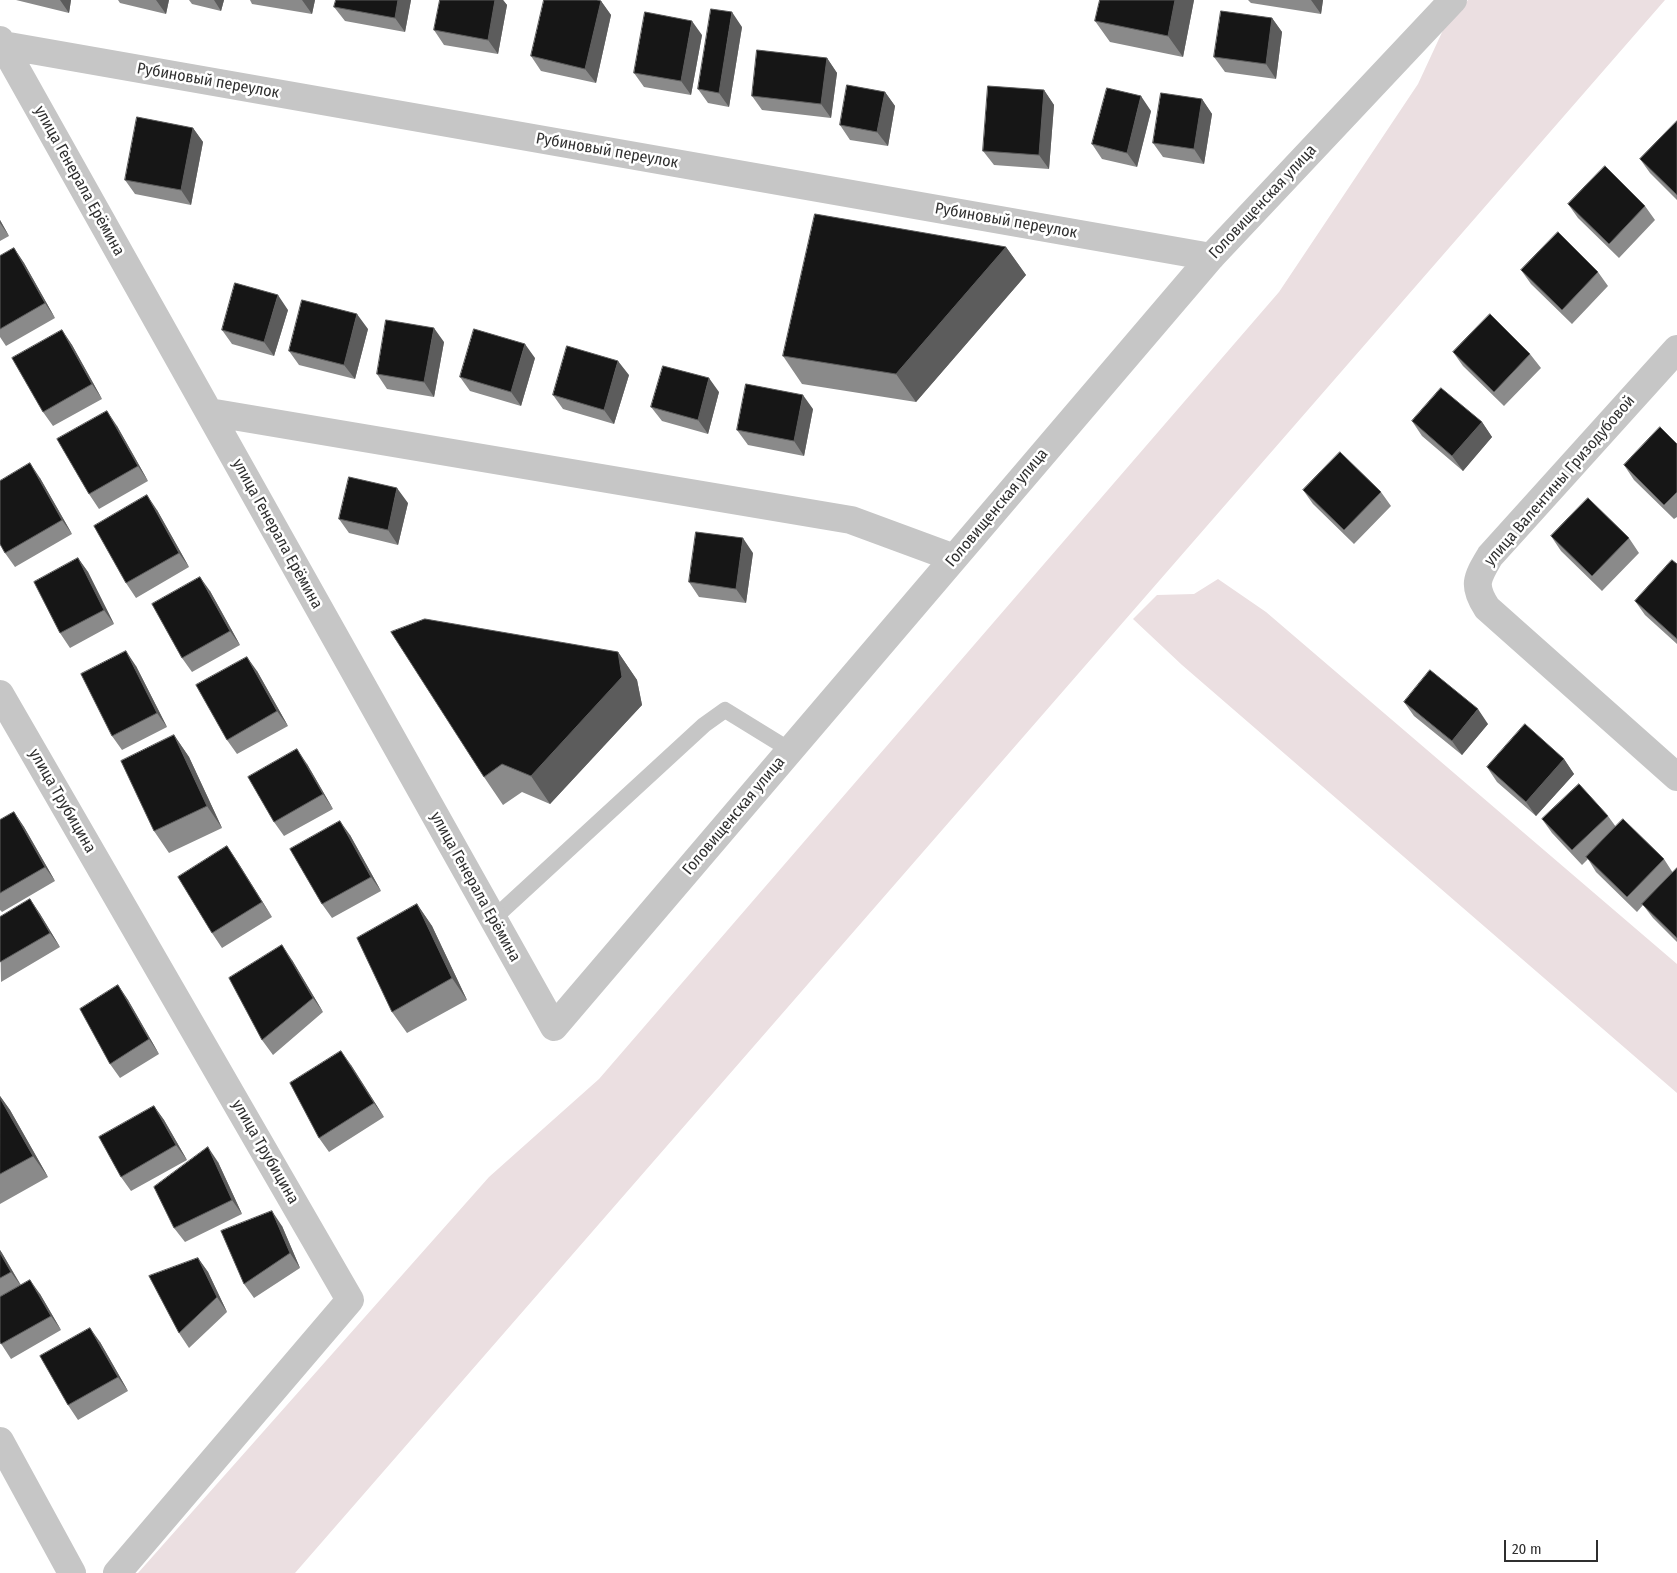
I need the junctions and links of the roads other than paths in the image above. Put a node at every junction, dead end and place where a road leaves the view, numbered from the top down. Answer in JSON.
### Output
{"nodes":[{"id":1,"x":1453,"y":0,"type":"edge"},
{"id":2,"x":2,"y":43,"type":"edge"},
{"id":3,"x":1211,"y":257,"type":"junction"},
{"id":4,"x":1677,"y":349,"type":"edge"},
{"id":5,"x":209,"y":412,"type":"junction"},
{"id":6,"x":954,"y":558,"type":"junction"},
{"id":7,"x":0,"y":694,"type":"edge"},
{"id":8,"x":790,"y":750,"type":"junction"},
{"id":9,"x":1677,"y":777,"type":"edge"},
{"id":10,"x":493,"y":919,"type":"junction"},
{"id":11,"x":554,"y":1027,"type":"joint"},
{"id":12,"x":0,"y":1441,"type":"edge"},
{"id":13,"x":72,"y":1573,"type":"edge"},
{"id":14,"x":117,"y":1573,"type":"edge"}],
"edges":[{"from":1,"to":3,"type":"street","name":"Головищенская улица"},
{"from":2,"to":3,"type":"street","name":"Рубиновый переулок"},
{"from":2,"to":5,"type":"street","name":"улица Генерала Ерёмина"},
{"from":3,"to":6,"type":"street","name":"Головищенская улица"},
{"from":4,"to":9,"type":"street","name":"улица Валентины Гризодубовой"},
{"from":5,"to":6,"type":"street"},
{"from":5,"to":10,"type":"street","name":"улица Генерала Ерёмина"},
{"from":6,"to":8,"type":"street","name":"Головищенская улица"},
{"from":7,"to":14,"type":"street","name":"улица Трубицина"},
{"from":8,"to":10,"type":"lane"},
{"from":8,"to":11,"type":"street","name":"Головищенская улица"},
{"from":10,"to":11,"type":"street","name":"улица Генерала Ерёмина"},
{"from":12,"to":13,"type":"street"}]}
